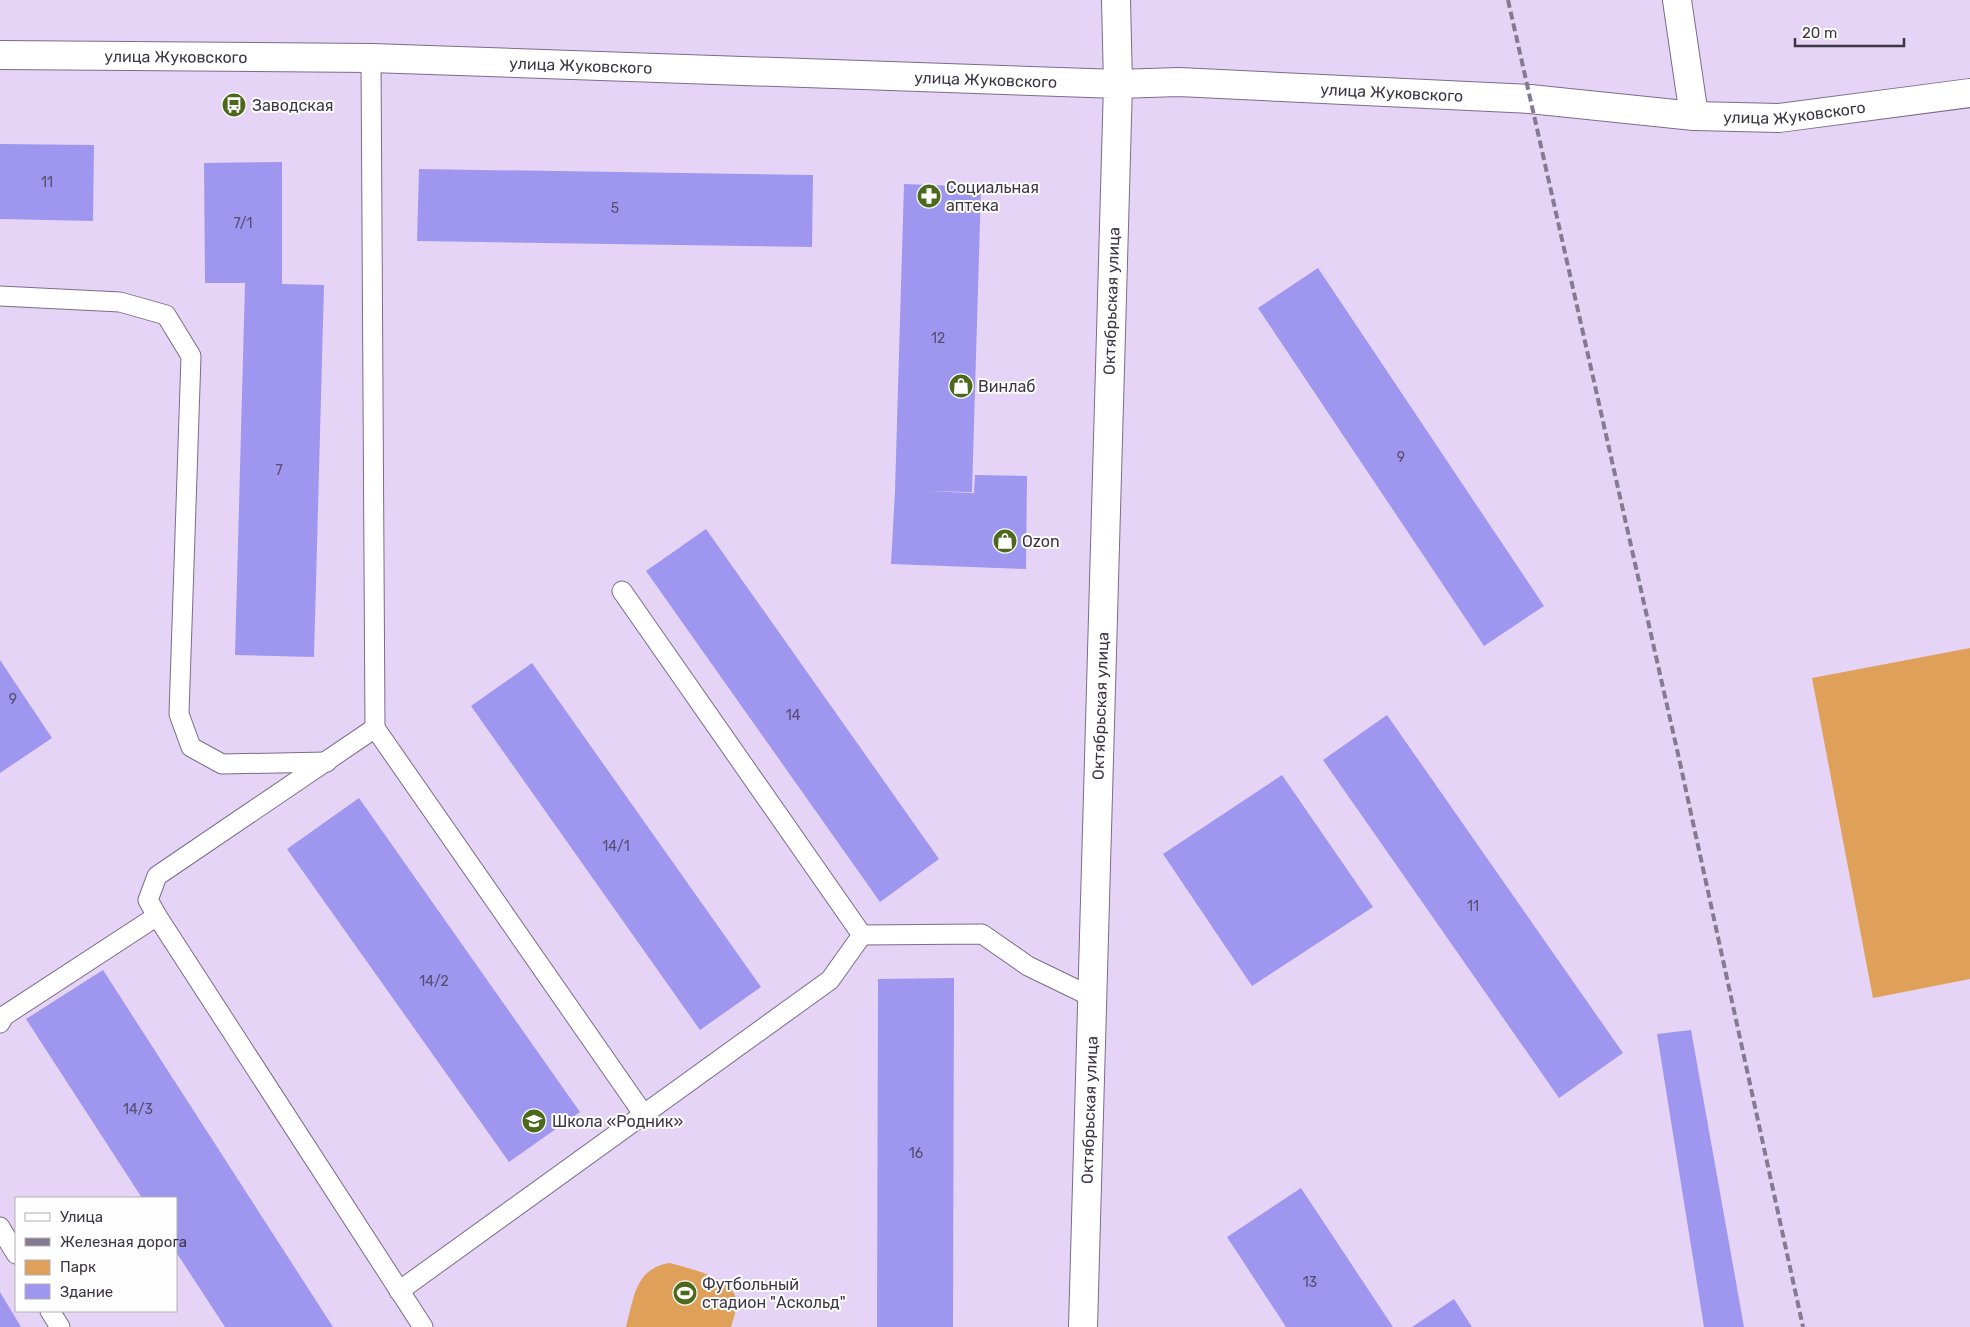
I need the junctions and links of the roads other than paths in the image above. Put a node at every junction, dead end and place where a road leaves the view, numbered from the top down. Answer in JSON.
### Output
{"nodes":[{"id":1,"x":1116,"y":0,"type":"edge"},
{"id":2,"x":1677,"y":0,"type":"edge"},
{"id":3,"x":0,"y":55,"type":"edge"},
{"id":4,"x":371,"y":58,"type":"junction"},
{"id":5,"x":1118,"y":84,"type":"junction"},
{"id":6,"x":1970,"y":92,"type":"edge"},
{"id":7,"x":1694,"y":116,"type":"junction"},
{"id":8,"x":0,"y":296,"type":"edge"},
{"id":9,"x":622,"y":591,"type":"dead end"},
{"id":10,"x":375,"y":728,"type":"junction"},
{"id":11,"x":327,"y":762,"type":"junction"},
{"id":12,"x":157,"y":916,"type":"junction"},
{"id":13,"x":862,"y":935,"type":"junction"},
{"id":14,"x":1092,"y":997,"type":"junction"},
{"id":15,"x":0,"y":1023,"type":"edge"},
{"id":16,"x":644,"y":1115,"type":"junction"},
{"id":17,"x":0,"y":1227,"type":"edge"},
{"id":18,"x":15,"y":1252,"type":"edge"},
{"id":19,"x":399,"y":1291,"type":"junction"},
{"id":20,"x":51,"y":1312,"type":"edge"},
{"id":21,"x":60,"y":1327,"type":"edge"},
{"id":22,"x":423,"y":1327,"type":"edge"},
{"id":23,"x":1083,"y":1327,"type":"edge"}],
"edges":[{"from":1,"to":5,"type":"main road","name":"Октябрьская улица"},
{"from":2,"to":7,"type":"main road"},
{"from":3,"to":4,"type":"main road","name":"улица Жуковского"},
{"from":4,"to":5,"type":"main road","name":"улица Жуковского"},
{"from":4,"to":10,"type":"lane"},
{"from":5,"to":7,"type":"main road","name":"улица Жуковского"},
{"from":5,"to":14,"type":"main road","name":"Октябрьская улица"},
{"from":6,"to":7,"type":"main road","name":"улица Жуковского"},
{"from":8,"to":11,"type":"lane"},
{"from":9,"to":13,"type":"lane"},
{"from":10,"to":11,"type":"lane"},
{"from":10,"to":16,"type":"lane"},
{"from":11,"to":12,"type":"lane"},
{"from":12,"to":15,"type":"lane"},
{"from":12,"to":19,"type":"lane"},
{"from":13,"to":14,"type":"lane"},
{"from":13,"to":16,"type":"lane"},
{"from":14,"to":23,"type":"main road","name":"Октябрьская улица"},
{"from":16,"to":19,"type":"lane"},
{"from":17,"to":18,"type":"lane"},
{"from":19,"to":22,"type":"lane"},
{"from":20,"to":21,"type":"lane"}]}
